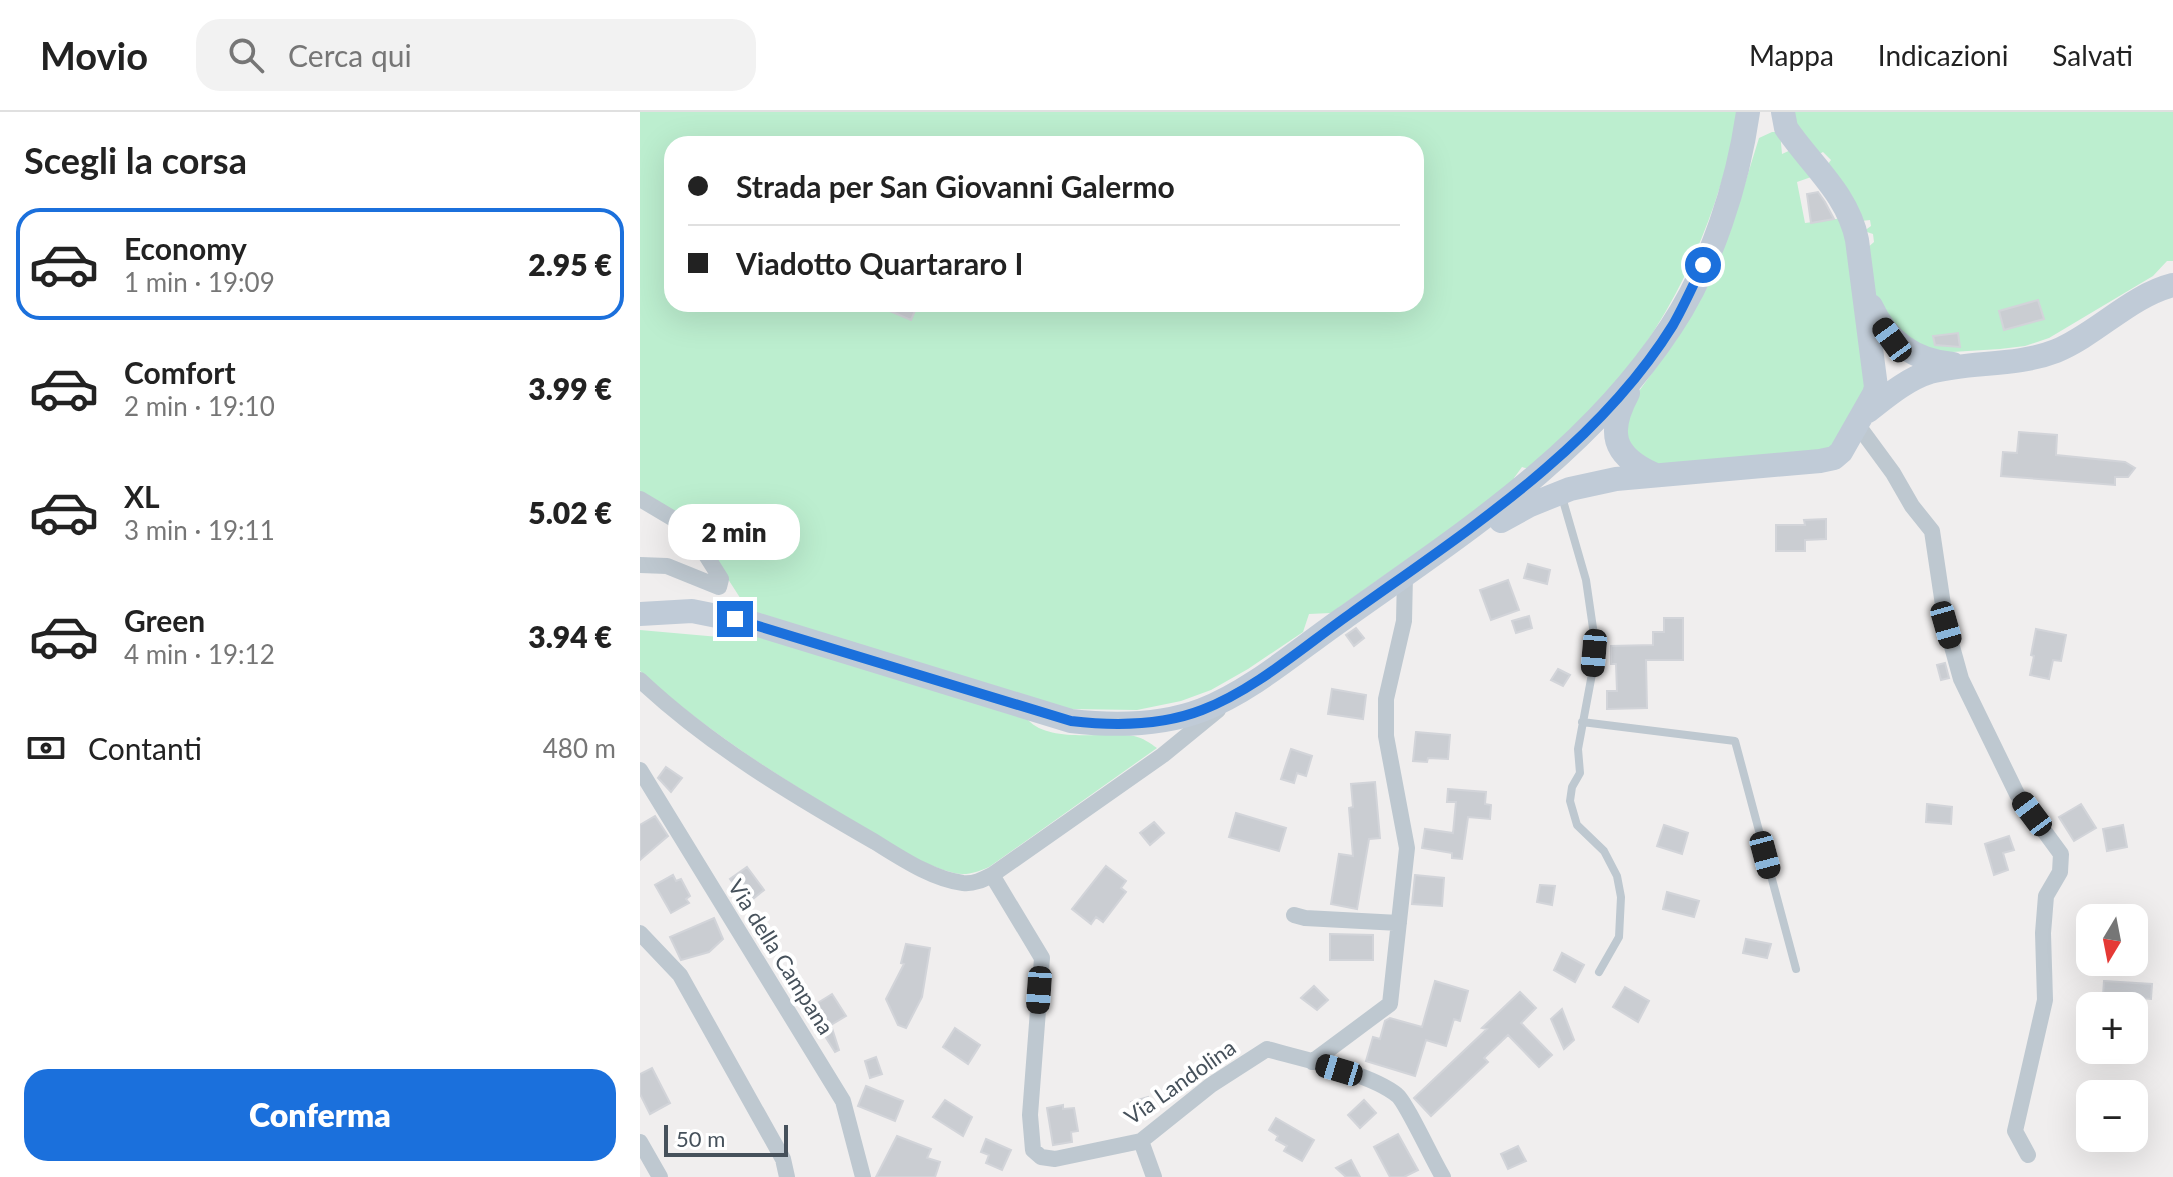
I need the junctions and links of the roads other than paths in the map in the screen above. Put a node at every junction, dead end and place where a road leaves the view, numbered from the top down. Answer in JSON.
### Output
{"nodes":[{"id":1,"x":1748,"y":112,"type":"edge"},
{"id":2,"x":1784,"y":120,"type":"edge"},
{"id":3,"x":1740,"y":157,"type":"junction"},
{"id":4,"x":2173,"y":285,"type":"edge"},
{"id":5,"x":1867,"y":297,"type":"junction"},
{"id":6,"x":1974,"y":366,"type":"junction"},
{"id":7,"x":1641,"y":370,"type":"junction"},
{"id":8,"x":1860,"y":420,"type":"junction"},
{"id":9,"x":1653,"y":474,"type":"junction"},
{"id":10,"x":1547,"y":490,"type":"junction"},
{"id":11,"x":640,"y":499,"type":"edge"},
{"id":12,"x":1566,"y":520,"type":"junction"},
{"id":13,"x":640,"y":565,"type":"edge"},
{"id":14,"x":1410,"y":572,"type":"junction"},
{"id":15,"x":645,"y":613,"type":"edge"},
{"id":16,"x":640,"y":680,"type":"edge"},
{"id":17,"x":1251,"y":684,"type":"junction"},
{"id":18,"x":1582,"y":722,"type":"junction"},
{"id":19,"x":640,"y":770,"type":"edge"},
{"id":20,"x":992,"y":875,"type":"junction"},
{"id":21,"x":1294,"y":915,"type":"dead end"},
{"id":22,"x":1399,"y":923,"type":"junction"},
{"id":23,"x":640,"y":933,"type":"edge"},
{"id":24,"x":1796,"y":969,"type":"dead end"},
{"id":25,"x":1599,"y":972,"type":"dead end"},
{"id":26,"x":1312,"y":1062,"type":"junction"},
{"id":27,"x":1141,"y":1141,"type":"junction"},
{"id":28,"x":640,"y":1142,"type":"edge"},
{"id":29,"x":2028,"y":1155,"type":"dead end"},
{"id":30,"x":660,"y":1177,"type":"edge"},
{"id":31,"x":787,"y":1177,"type":"edge"},
{"id":32,"x":863,"y":1177,"type":"edge"},
{"id":33,"x":1154,"y":1177,"type":"edge"},
{"id":34,"x":1443,"y":1177,"type":"edge"}],
"edges":[{"from":1,"to":3,"type":"main road"},
{"from":2,"to":3,"type":"main road"},
{"from":2,"to":5,"type":"main road"},
{"from":3,"to":7,"type":"main road"},
{"from":4,"to":6,"type":"main road"},
{"from":5,"to":6,"type":"main road"},
{"from":5,"to":8,"type":"main road"},
{"from":6,"to":8,"type":"main road"},
{"from":7,"to":9,"type":"main road"},
{"from":7,"to":10,"type":"main road"},
{"from":8,"to":9,"type":"main road"},
{"from":8,"to":29,"type":"street"},
{"from":9,"to":10,"type":"main road"},
{"from":10,"to":12,"type":"lane"},
{"from":10,"to":12,"type":"lane"},
{"from":10,"to":14,"type":"main road"},
{"from":11,"to":13,"type":"street"},
{"from":12,"to":18,"type":"lane"},
{"from":14,"to":17,"type":"main road"},
{"from":14,"to":22,"type":"street"},
{"from":15,"to":17,"type":"main road"},
{"from":16,"to":20,"type":"street"},
{"from":17,"to":20,"type":"street"},
{"from":18,"to":24,"type":"lane"},
{"from":18,"to":25,"type":"lane"},
{"from":19,"to":32,"type":"street","name":"Via della Campana"},
{"from":20,"to":27,"type":"street","name":"Via Landolina"},
{"from":21,"to":22,"type":"street"},
{"from":22,"to":26,"type":"street"},
{"from":23,"to":31,"type":"street"},
{"from":26,"to":27,"type":"street","name":"Via Landolina"},
{"from":26,"to":34,"type":"street","name":"Via Landolina"},
{"from":27,"to":33,"type":"street"},
{"from":28,"to":30,"type":"street"}]}
